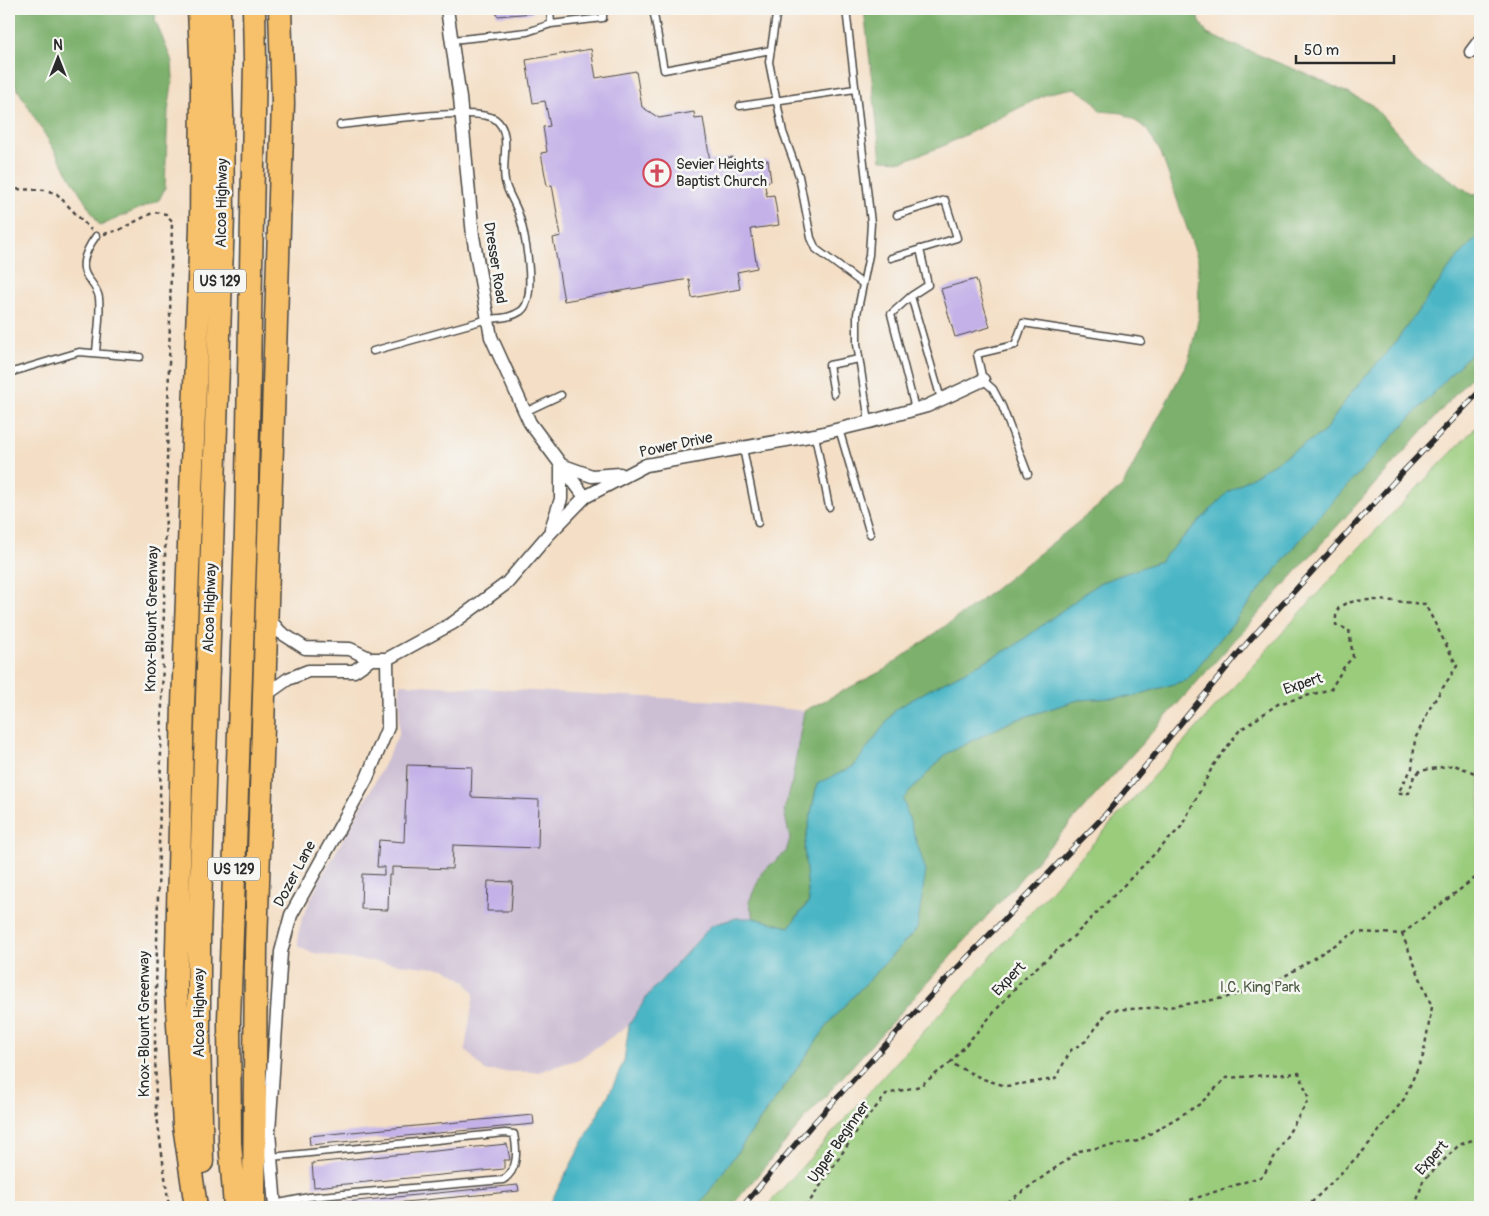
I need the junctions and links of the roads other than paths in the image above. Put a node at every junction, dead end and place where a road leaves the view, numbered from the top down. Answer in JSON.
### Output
{"nodes":[{"id":1,"x":199,"y":9,"type":"edge"},
{"id":2,"x":219,"y":9,"type":"edge"},
{"id":3,"x":254,"y":9,"type":"edge"},
{"id":4,"x":280,"y":9,"type":"edge"},
{"id":5,"x":447,"y":9,"type":"edge"},
{"id":6,"x":550,"y":9,"type":"edge"},
{"id":7,"x":603,"y":9,"type":"edge"},
{"id":8,"x":653,"y":9,"type":"edge"},
{"id":9,"x":777,"y":9,"type":"edge"},
{"id":10,"x":846,"y":9,"type":"edge"},
{"id":11,"x":551,"y":24,"type":"junction"},
{"id":12,"x":452,"y":40,"type":"junction"},
{"id":13,"x":1480,"y":40,"type":"edge"},
{"id":14,"x":771,"y":50,"type":"junction"},
{"id":15,"x":1471,"y":52,"type":"dead end"},
{"id":16,"x":855,"y":89,"type":"junction"},
{"id":17,"x":777,"y":101,"type":"junction"},
{"id":18,"x":740,"y":106,"type":"dead end"},
{"id":19,"x":461,"y":114,"type":"junction"},
{"id":20,"x":340,"y":125,"type":"dead end"},
{"id":21,"x":897,"y":215,"type":"dead end"},
{"id":22,"x":96,"y":236,"type":"road end"},
{"id":23,"x":920,"y":249,"type":"junction"},
{"id":24,"x":891,"y":258,"type":"dead end"},
{"id":25,"x":863,"y":284,"type":"junction"},
{"id":26,"x":911,"y":296,"type":"junction"},
{"id":27,"x":488,"y":319,"type":"junction"},
{"id":28,"x":1141,"y":340,"type":"dead end"},
{"id":29,"x":373,"y":351,"type":"dead end"},
{"id":30,"x":96,"y":353,"type":"junction"},
{"id":31,"x":140,"y":358,"type":"dead end"},
{"id":32,"x":859,"y":359,"type":"junction"},
{"id":33,"x":9,"y":373,"type":"edge"},
{"id":34,"x":983,"y":380,"type":"junction"},
{"id":35,"x":834,"y":394,"type":"dead end"},
{"id":36,"x":561,"y":395,"type":"dead end"},
{"id":37,"x":941,"y":399,"type":"junction"},
{"id":38,"x":915,"y":409,"type":"junction"},
{"id":39,"x":525,"y":412,"type":"junction"},
{"id":40,"x":869,"y":422,"type":"junction"},
{"id":41,"x":839,"y":429,"type":"junction"},
{"id":42,"x":815,"y":435,"type":"junction"},
{"id":43,"x":743,"y":448,"type":"junction"},
{"id":44,"x":561,"y":465,"type":"junction"},
{"id":45,"x":635,"y":471,"type":"junction"},
{"id":46,"x":1028,"y":474,"type":"dead end"},
{"id":47,"x":585,"y":497,"type":"junction"},
{"id":48,"x":829,"y":508,"type":"dead end"},
{"id":49,"x":758,"y":523,"type":"dead end"},
{"id":50,"x":549,"y":534,"type":"junction"},
{"id":51,"x":870,"y":534,"type":"dead end"},
{"id":52,"x":266,"y":616,"type":"junction"},
{"id":53,"x":372,"y":659,"type":"junction"},
{"id":54,"x":387,"y":659,"type":"junction"},
{"id":55,"x":264,"y":696,"type":"junction"},
{"id":56,"x":270,"y":1158,"type":"junction"},
{"id":57,"x":268,"y":1206,"type":"edge"},
{"id":58,"x":196,"y":1207,"type":"edge"},
{"id":59,"x":206,"y":1207,"type":"edge"},
{"id":60,"x":234,"y":1207,"type":"edge"}],
"edges":[{"from":1,"to":58,"type":"highway"},
{"from":2,"to":59,"type":"highway","name":"Alcoa Highway","number":"US 129"},
{"from":3,"to":60,"type":"highway","name":"Alcoa Highway","number":"US 129"},
{"from":4,"to":52,"type":"highway"},
{"from":5,"to":12,"type":"street","name":"Dresser Road"},
{"from":6,"to":11,"type":"lane"},
{"from":7,"to":11,"type":"lane"},
{"from":8,"to":14,"type":"lane"},
{"from":9,"to":14,"type":"lane"},
{"from":10,"to":16,"type":"lane"},
{"from":11,"to":12,"type":"lane"},
{"from":12,"to":19,"type":"street","name":"Dresser Road"},
{"from":13,"to":15,"type":"street"},
{"from":14,"to":17,"type":"lane"},
{"from":16,"to":17,"type":"lane"},
{"from":16,"to":25,"type":"lane"},
{"from":17,"to":18,"type":"lane"},
{"from":17,"to":25,"type":"lane"},
{"from":19,"to":20,"type":"lane"},
{"from":19,"to":27,"type":"street","name":"Dresser Road"},
{"from":19,"to":27,"type":"lane"},
{"from":21,"to":23,"type":"lane"},
{"from":22,"to":30,"type":"lane"},
{"from":23,"to":24,"type":"lane"},
{"from":23,"to":26,"type":"lane"},
{"from":25,"to":32,"type":"lane"},
{"from":26,"to":37,"type":"lane"},
{"from":26,"to":38,"type":"lane"},
{"from":27,"to":29,"type":"lane"},
{"from":27,"to":39,"type":"street","name":"Dresser Road"},
{"from":28,"to":34,"type":"lane"},
{"from":30,"to":31,"type":"lane"},
{"from":30,"to":33,"type":"lane"},
{"from":32,"to":35,"type":"lane"},
{"from":32,"to":40,"type":"lane"},
{"from":34,"to":37,"type":"street","name":"Power Drive"},
{"from":34,"to":46,"type":"lane"},
{"from":36,"to":39,"type":"lane"},
{"from":37,"to":38,"type":"street","name":"Power Drive"},
{"from":38,"to":40,"type":"street","name":"Power Drive"},
{"from":39,"to":44,"type":"street","name":"Dresser Road"},
{"from":40,"to":41,"type":"street","name":"Power Drive"},
{"from":41,"to":42,"type":"street","name":"Power Drive"},
{"from":41,"to":51,"type":"lane"},
{"from":42,"to":43,"type":"street","name":"Power Drive"},
{"from":42,"to":48,"type":"lane"},
{"from":43,"to":45,"type":"street","name":"Power Drive"},
{"from":43,"to":49,"type":"lane"},
{"from":44,"to":45,"type":"street"},
{"from":44,"to":47,"type":"street","name":"Dresser Road"},
{"from":44,"to":50,"type":"street"},
{"from":45,"to":47,"type":"street","name":"Power Drive"},
{"from":47,"to":50,"type":"street","name":"Power Drive"},
{"from":50,"to":54,"type":"street","name":"Power Drive"},
{"from":52,"to":53,"type":"street","name":"Power Drive"},
{"from":52,"to":55,"type":"highway"},
{"from":53,"to":54,"type":"street","name":"Power Drive"},
{"from":53,"to":55,"type":"street","name":"Power Drive"},
{"from":54,"to":56,"type":"street","name":"Dozer Lane"},
{"from":55,"to":57,"type":"highway"},
{"from":56,"to":57,"type":"street","name":"Dozer Lane"},
{"from":56,"to":57,"type":"lane"}]}
